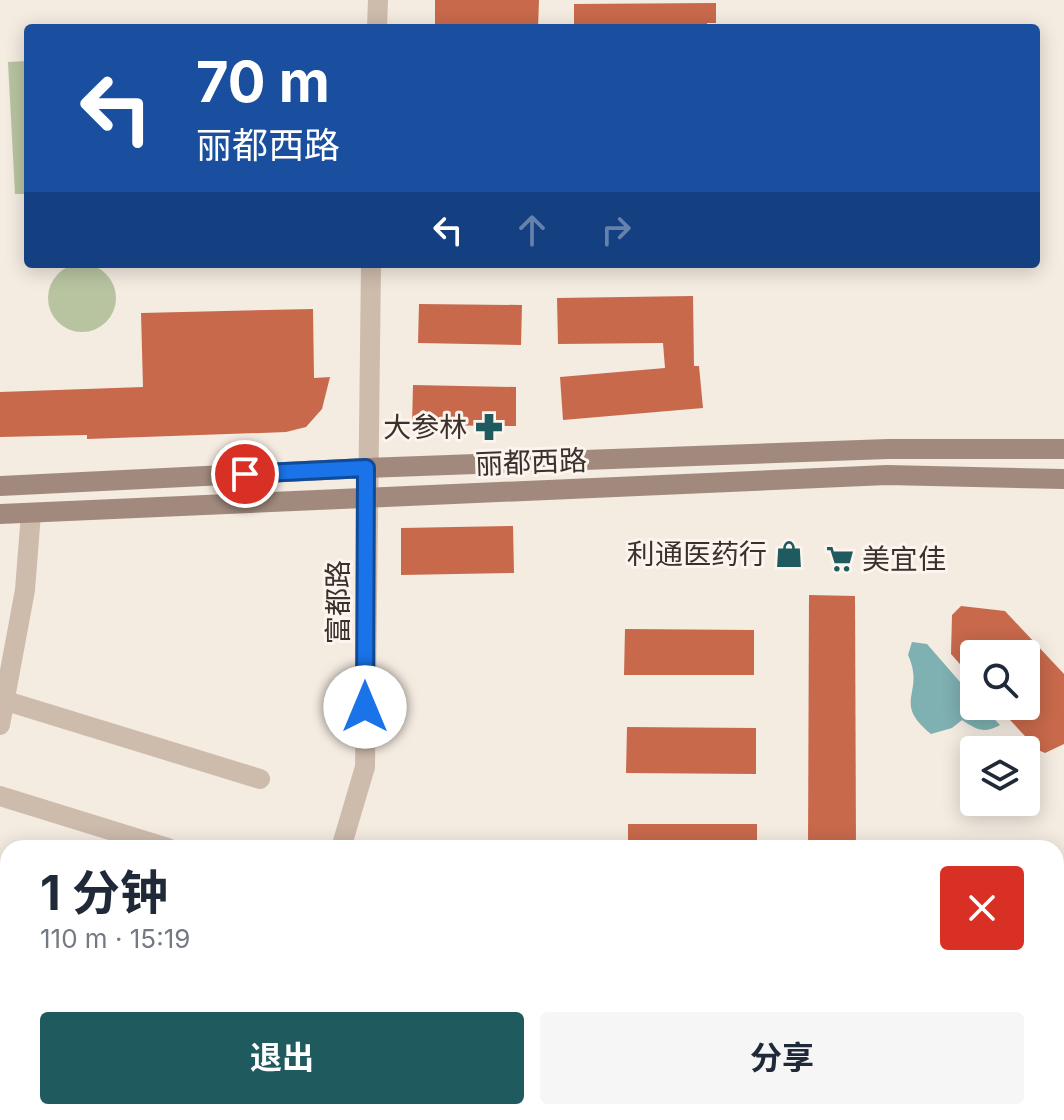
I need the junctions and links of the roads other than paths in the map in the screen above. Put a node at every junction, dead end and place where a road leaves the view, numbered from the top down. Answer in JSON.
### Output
{"nodes":[{"id":1,"x":378,"y":0,"type":"edge"},
{"id":2,"x":377,"y":24,"type":"edge"},
{"id":3,"x":371,"y":268,"type":"edge"},
{"id":4,"x":1064,"y":449,"type":"edge"},
{"id":5,"x":366,"y":468,"type":"junction"},
{"id":6,"x":1064,"y":479,"type":"edge"},
{"id":7,"x":0,"y":486,"type":"edge"},
{"id":8,"x":367,"y":496,"type":"junction"},
{"id":9,"x":31,"y":513,"type":"junction"},
{"id":10,"x":0,"y":514,"type":"edge"},
{"id":11,"x":3,"y":700,"type":"junction"},
{"id":12,"x":0,"y":725,"type":"edge"},
{"id":13,"x":260,"y":779,"type":"dead end"},
{"id":14,"x":0,"y":796,"type":"edge"},
{"id":15,"x":142,"y":840,"type":"edge"},
{"id":16,"x":343,"y":840,"type":"edge"}],
"edges":[{"from":1,"to":2,"type":"street"},
{"from":3,"to":5,"type":"street","name":"富都路"},
{"from":4,"to":5,"type":"main road","name":"丽都西路"},
{"from":5,"to":7,"type":"main road","name":"丽都西路"},
{"from":5,"to":8,"type":"street","name":"富都路"},
{"from":6,"to":8,"type":"main road","name":"丽都西路"},
{"from":8,"to":9,"type":"main road","name":"丽都西路"},
{"from":8,"to":16,"type":"street","name":"富都路"},
{"from":9,"to":10,"type":"main road","name":"丽都西路"},
{"from":9,"to":11,"type":"street"},
{"from":11,"to":12,"type":"street"},
{"from":11,"to":13,"type":"street"},
{"from":14,"to":15,"type":"street"}]}
